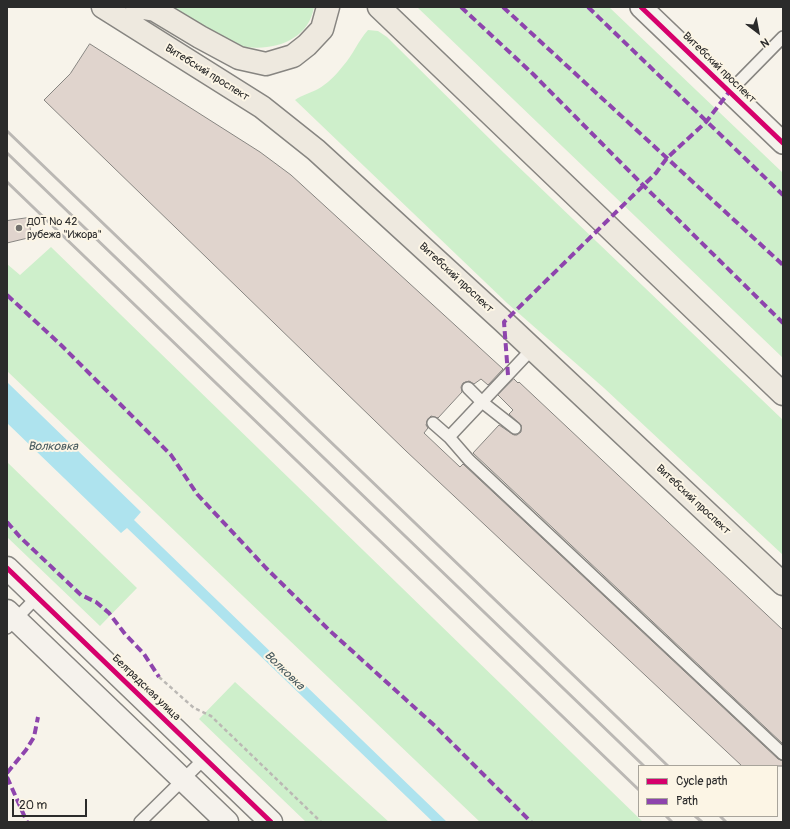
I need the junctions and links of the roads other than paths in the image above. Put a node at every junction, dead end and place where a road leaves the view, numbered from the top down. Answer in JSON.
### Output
{"nodes":[{"id":1,"x":103,"y":7,"type":"edge"},
{"id":2,"x":137,"y":7,"type":"edge"},
{"id":3,"x":328,"y":7,"type":"edge"},
{"id":4,"x":379,"y":7,"type":"edge"},
{"id":5,"x":641,"y":7,"type":"edge"},
{"id":6,"x":783,"y":37,"type":"edge"},
{"id":7,"x":730,"y":92,"type":"junction"},
{"id":8,"x":783,"y":143,"type":"edge"},
{"id":9,"x":532,"y":349,"type":"junction"},
{"id":10,"x":468,"y":388,"type":"dead end"},
{"id":11,"x":783,"y":394,"type":"edge"},
{"id":12,"x":482,"y":402,"type":"junction"},
{"id":13,"x":433,"y":423,"type":"dead end"},
{"id":14,"x":515,"y":428,"type":"dead end"},
{"id":15,"x":449,"y":437,"type":"junction"},
{"id":16,"x":7,"y":568,"type":"edge"},
{"id":17,"x":783,"y":584,"type":"edge"},
{"id":18,"x":37,"y":597,"type":"junction"},
{"id":19,"x":10,"y":619,"type":"edge"},
{"id":20,"x":783,"y":754,"type":"edge"},
{"id":21,"x":204,"y":758,"type":"junction"},
{"id":22,"x":183,"y":780,"type":"junction"},
{"id":23,"x":140,"y":822,"type":"edge"},
{"id":24,"x":227,"y":822,"type":"edge"},
{"id":25,"x":271,"y":822,"type":"edge"}],
"edges":[{"from":1,"to":9,"type":"main road","name":"Витебский проспект"},
{"from":2,"to":3,"type":"main road"},
{"from":4,"to":11,"type":"main road"},
{"from":5,"to":7,"type":"street","name":"Витебский проспект"},
{"from":6,"to":7,"type":"lane"},
{"from":7,"to":8,"type":"street","name":"Витебский проспект"},
{"from":9,"to":12,"type":"lane"},
{"from":9,"to":17,"type":"main road","name":"Витебский проспект"},
{"from":10,"to":12,"type":"lane"},
{"from":12,"to":14,"type":"lane"},
{"from":12,"to":15,"type":"lane"},
{"from":13,"to":15,"type":"lane"},
{"from":15,"to":20,"type":"lane"},
{"from":16,"to":18,"type":"street","name":"Белградская улица"},
{"from":18,"to":19,"type":"lane"},
{"from":18,"to":21,"type":"street","name":"Белградская улица"},
{"from":19,"to":22,"type":"street"},
{"from":21,"to":22,"type":"lane"},
{"from":21,"to":25,"type":"street","name":"Белградская улица"},
{"from":22,"to":23,"type":"lane"},
{"from":22,"to":24,"type":"street"}]}
